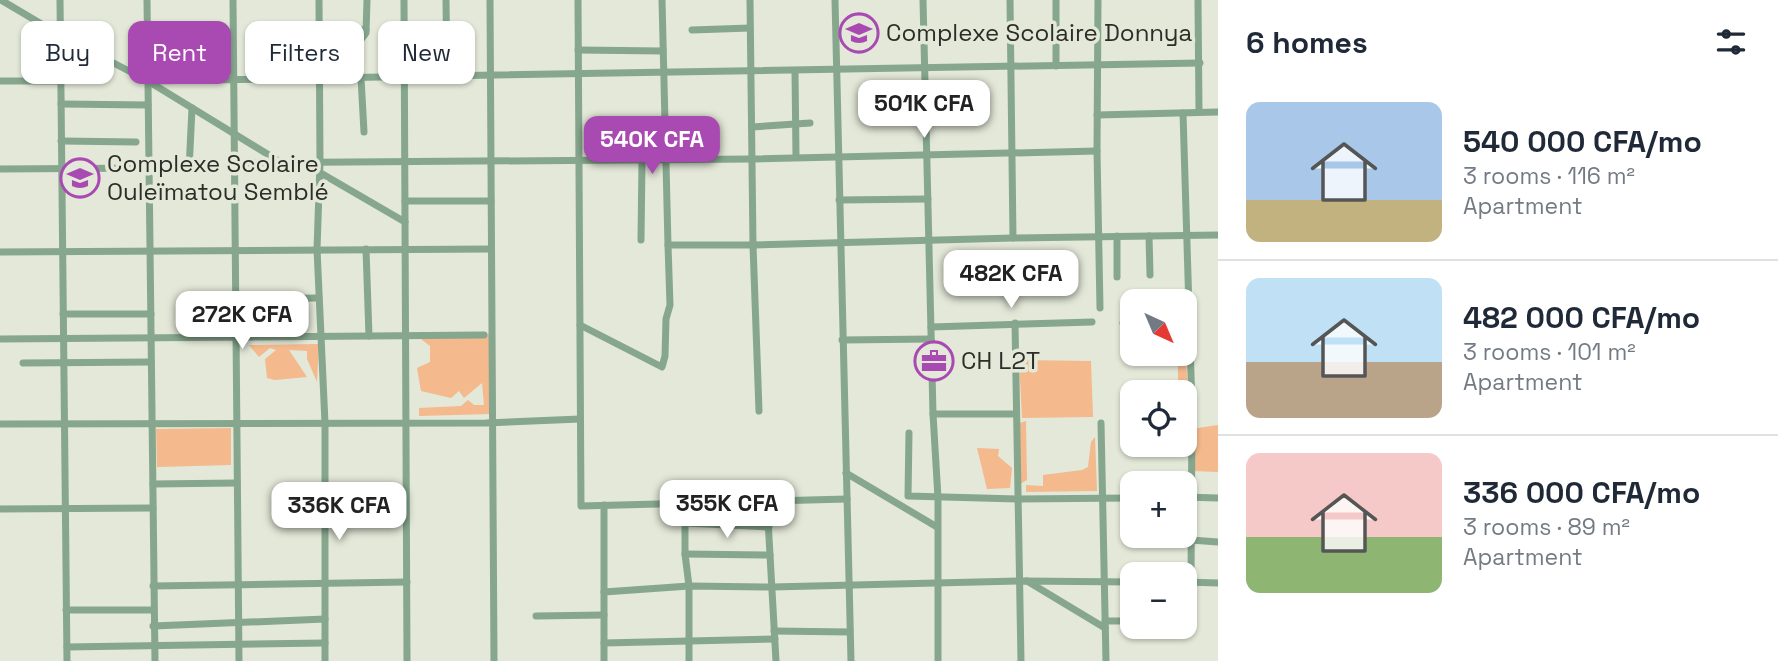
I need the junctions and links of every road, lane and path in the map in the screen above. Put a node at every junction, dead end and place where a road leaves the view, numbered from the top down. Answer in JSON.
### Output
{"nodes":[{"id":1,"x":1,"y":0,"type":"edge"},
{"id":2,"x":60,"y":0,"type":"edge"},
{"id":3,"x":147,"y":0,"type":"edge"},
{"id":4,"x":233,"y":0,"type":"edge"},
{"id":5,"x":319,"y":0,"type":"edge"},
{"id":6,"x":367,"y":0,"type":"edge"},
{"id":7,"x":404,"y":0,"type":"edge"},
{"id":8,"x":446,"y":0,"type":"edge"},
{"id":9,"x":490,"y":0,"type":"edge"},
{"id":10,"x":578,"y":0,"type":"edge"},
{"id":11,"x":662,"y":0,"type":"edge"},
{"id":12,"x":750,"y":0,"type":"edge"},
{"id":13,"x":835,"y":0,"type":"edge"},
{"id":14,"x":923,"y":0,"type":"edge"},
{"id":15,"x":1010,"y":0,"type":"edge"},
{"id":16,"x":1056,"y":0,"type":"edge"},
{"id":17,"x":1098,"y":0,"type":"edge"},
{"id":18,"x":1198,"y":0,"type":"edge"},
{"id":19,"x":36,"y":21,"type":"edge"},
{"id":20,"x":60,"y":21,"type":"edge"},
{"id":21,"x":147,"y":21,"type":"edge"},
{"id":22,"x":319,"y":21,"type":"edge"},
{"id":23,"x":404,"y":21,"type":"edge"},
{"id":24,"x":446,"y":21,"type":"edge"},
{"id":25,"x":750,"y":28,"type":"junction"},
{"id":26,"x":366,"y":30,"type":"joint"},
{"id":27,"x":692,"y":30,"type":"dead end"},
{"id":28,"x":364,"y":35,"type":"edge"},
{"id":29,"x":578,"y":50,"type":"junction"},
{"id":30,"x":663,"y":51,"type":"junction"},
{"id":31,"x":1200,"y":63,"type":"junction"},
{"id":32,"x":1096,"y":65,"type":"junction"},
{"id":33,"x":1056,"y":66,"type":"junction"},
{"id":34,"x":1010,"y":67,"type":"junction"},
{"id":35,"x":924,"y":68,"type":"junction"},
{"id":36,"x":836,"y":70,"type":"junction"},
{"id":37,"x":795,"y":71,"type":"junction"},
{"id":38,"x":751,"y":72,"type":"junction"},
{"id":39,"x":663,"y":73,"type":"junction"},
{"id":40,"x":578,"y":75,"type":"junction"},
{"id":41,"x":475,"y":76,"type":"edge"},
{"id":42,"x":490,"y":76,"type":"junction"},
{"id":43,"x":231,"y":80,"type":"edge"},
{"id":44,"x":234,"y":80,"type":"junction"},
{"id":45,"x":245,"y":80,"type":"edge"},
{"id":46,"x":0,"y":81,"type":"edge"},
{"id":47,"x":21,"y":81,"type":"edge"},
{"id":48,"x":61,"y":84,"type":"edge"},
{"id":49,"x":148,"y":84,"type":"edge"},
{"id":50,"x":153,"y":84,"type":"edge"},
{"id":51,"x":319,"y":84,"type":"edge"},
{"id":52,"x":360,"y":84,"type":"edge"},
{"id":53,"x":405,"y":84,"type":"edge"},
{"id":54,"x":61,"y":104,"type":"junction"},
{"id":55,"x":148,"y":105,"type":"junction"},
{"id":56,"x":192,"y":108,"type":"junction"},
{"id":57,"x":1199,"y":112,"type":"junction"},
{"id":58,"x":1218,"y":112,"type":"edge"},
{"id":59,"x":1183,"y":113,"type":"junction"},
{"id":60,"x":1097,"y":115,"type":"junction"},
{"id":61,"x":810,"y":124,"type":"dead end"},
{"id":62,"x":796,"y":125,"type":"junction"},
{"id":63,"x":752,"y":127,"type":"junction"},
{"id":64,"x":364,"y":132,"type":"dead end"},
{"id":65,"x":234,"y":135,"type":"junction"},
{"id":66,"x":61,"y":141,"type":"junction"},
{"id":67,"x":136,"y":142,"type":"dead end"},
{"id":68,"x":1097,"y":151,"type":"junction"},
{"id":69,"x":1011,"y":152,"type":"junction"},
{"id":70,"x":927,"y":154,"type":"junction"},
{"id":71,"x":837,"y":155,"type":"junction"},
{"id":72,"x":796,"y":157,"type":"junction"},
{"id":73,"x":666,"y":159,"type":"junction"},
{"id":74,"x":752,"y":159,"type":"junction"},
{"id":75,"x":579,"y":160,"type":"junction"},
{"id":76,"x":642,"y":160,"type":"junction"},
{"id":77,"x":491,"y":161,"type":"junction"},
{"id":78,"x":320,"y":162,"type":"junction"},
{"id":79,"x":405,"y":162,"type":"junction"},
{"id":80,"x":234,"y":163,"type":"junction"},
{"id":81,"x":282,"y":163,"type":"junction"},
{"id":82,"x":62,"y":168,"type":"junction"},
{"id":83,"x":149,"y":168,"type":"junction"},
{"id":84,"x":0,"y":169,"type":"edge"},
{"id":85,"x":189,"y":170,"type":"dead end"},
{"id":86,"x":320,"y":172,"type":"junction"},
{"id":87,"x":928,"y":199,"type":"junction"},
{"id":88,"x":839,"y":200,"type":"junction"},
{"id":89,"x":405,"y":201,"type":"junction"},
{"id":90,"x":491,"y":201,"type":"junction"},
{"id":91,"x":405,"y":222,"type":"junction"},
{"id":92,"x":1218,"y":235,"type":"edge"},
{"id":93,"x":1117,"y":236,"type":"junction"},
{"id":94,"x":1149,"y":236,"type":"junction"},
{"id":95,"x":1187,"y":236,"type":"junction"},
{"id":96,"x":1099,"y":237,"type":"junction"},
{"id":97,"x":1013,"y":238,"type":"junction"},
{"id":98,"x":641,"y":240,"type":"dead end"},
{"id":99,"x":929,"y":241,"type":"junction"},
{"id":100,"x":840,"y":243,"type":"junction"},
{"id":101,"x":753,"y":245,"type":"junction"},
{"id":102,"x":668,"y":246,"type":"junction"},
{"id":103,"x":366,"y":248,"type":"junction"},
{"id":104,"x":405,"y":248,"type":"junction"},
{"id":105,"x":317,"y":249,"type":"junction"},
{"id":106,"x":491,"y":249,"type":"junction"},
{"id":107,"x":235,"y":250,"type":"junction"},
{"id":108,"x":150,"y":251,"type":"junction"},
{"id":109,"x":0,"y":252,"type":"edge"},
{"id":110,"x":62,"y":252,"type":"junction"},
{"id":111,"x":1150,"y":275,"type":"dead end"},
{"id":112,"x":1117,"y":277,"type":"dead end"},
{"id":113,"x":1187,"y":289,"type":"edge"},
{"id":114,"x":319,"y":298,"type":"junction"},
{"id":115,"x":236,"y":299,"type":"junction"},
{"id":116,"x":1100,"y":308,"type":"dead end"},
{"id":117,"x":63,"y":314,"type":"junction"},
{"id":118,"x":151,"y":314,"type":"junction"},
{"id":119,"x":1092,"y":322,"type":"dead end"},
{"id":120,"x":1015,"y":323,"type":"junction"},
{"id":121,"x":580,"y":326,"type":"junction"},
{"id":122,"x":931,"y":327,"type":"junction"},
{"id":123,"x":406,"y":335,"type":"junction"},
{"id":124,"x":484,"y":335,"type":"dead end"},
{"id":125,"x":321,"y":336,"type":"junction"},
{"id":126,"x":369,"y":336,"type":"junction"},
{"id":127,"x":151,"y":337,"type":"junction"},
{"id":128,"x":236,"y":337,"type":"junction"},
{"id":129,"x":0,"y":338,"type":"edge"},
{"id":130,"x":64,"y":338,"type":"junction"},
{"id":131,"x":931,"y":339,"type":"junction"},
{"id":132,"x":842,"y":340,"type":"junction"},
{"id":133,"x":151,"y":362,"type":"junction"},
{"id":134,"x":23,"y":363,"type":"dead end"},
{"id":135,"x":64,"y":363,"type":"junction"},
{"id":136,"x":1187,"y":366,"type":"edge"},
{"id":137,"x":760,"y":411,"type":"dead end"},
{"id":138,"x":933,"y":414,"type":"junction"},
{"id":139,"x":1015,"y":414,"type":"junction"},
{"id":140,"x":580,"y":419,"type":"junction"},
{"id":141,"x":406,"y":422,"type":"junction"},
{"id":142,"x":325,"y":423,"type":"junction"},
{"id":143,"x":492,"y":423,"type":"junction"},
{"id":144,"x":1101,"y":423,"type":"dead end"},
{"id":145,"x":0,"y":424,"type":"edge"},
{"id":146,"x":64,"y":424,"type":"junction"},
{"id":147,"x":152,"y":424,"type":"junction"},
{"id":148,"x":237,"y":424,"type":"junction"},
{"id":149,"x":909,"y":433,"type":"dead end"},
{"id":150,"x":1188,"y":471,"type":"edge"},
{"id":151,"x":846,"y":473,"type":"junction"},
{"id":152,"x":237,"y":483,"type":"junction"},
{"id":153,"x":153,"y":484,"type":"junction"},
{"id":154,"x":1197,"y":497,"type":"edge"},
{"id":155,"x":938,"y":498,"type":"junction"},
{"id":156,"x":1102,"y":498,"type":"junction"},
{"id":157,"x":1120,"y":498,"type":"edge"},
{"id":158,"x":1218,"y":498,"type":"edge"},
{"id":159,"x":846,"y":499,"type":"junction"},
{"id":160,"x":1017,"y":499,"type":"junction"},
{"id":161,"x":689,"y":501,"type":"junction"},
{"id":162,"x":767,"y":502,"type":"junction"},
{"id":163,"x":604,"y":505,"type":"junction"},
{"id":164,"x":153,"y":508,"type":"junction"},
{"id":165,"x":0,"y":509,"type":"edge"},
{"id":166,"x":65,"y":509,"type":"junction"},
{"id":167,"x":685,"y":523,"type":"junction"},
{"id":168,"x":769,"y":527,"type":"junction"},
{"id":169,"x":937,"y":527,"type":"junction"},
{"id":170,"x":1197,"y":540,"type":"edge"},
{"id":171,"x":1218,"y":542,"type":"edge"},
{"id":172,"x":685,"y":554,"type":"junction"},
{"id":173,"x":770,"y":555,"type":"junction"},
{"id":174,"x":407,"y":582,"type":"junction"},
{"id":175,"x":1023,"y":582,"type":"junction"},
{"id":176,"x":1104,"y":582,"type":"junction"},
{"id":177,"x":1120,"y":582,"type":"edge"},
{"id":178,"x":1197,"y":582,"type":"edge"},
{"id":179,"x":325,"y":583,"type":"junction"},
{"id":180,"x":936,"y":583,"type":"junction"},
{"id":181,"x":1218,"y":583,"type":"edge"},
{"id":182,"x":238,"y":585,"type":"junction"},
{"id":183,"x":153,"y":586,"type":"junction"},
{"id":184,"x":689,"y":586,"type":"junction"},
{"id":185,"x":849,"y":586,"type":"junction"},
{"id":186,"x":772,"y":587,"type":"junction"},
{"id":187,"x":604,"y":592,"type":"junction"},
{"id":188,"x":66,"y":610,"type":"junction"},
{"id":189,"x":153,"y":610,"type":"junction"},
{"id":190,"x":604,"y":615,"type":"junction"},
{"id":191,"x":536,"y":616,"type":"dead end"},
{"id":192,"x":325,"y":619,"type":"junction"},
{"id":193,"x":239,"y":622,"type":"junction"},
{"id":194,"x":1120,"y":622,"type":"edge"},
{"id":195,"x":1105,"y":624,"type":"junction"},
{"id":196,"x":153,"y":626,"type":"junction"},
{"id":197,"x":850,"y":632,"type":"junction"},
{"id":198,"x":775,"y":635,"type":"junction"},
{"id":199,"x":688,"y":641,"type":"junction"},
{"id":200,"x":325,"y":643,"type":"junction"},
{"id":201,"x":604,"y":643,"type":"junction"},
{"id":202,"x":239,"y":644,"type":"junction"},
{"id":203,"x":155,"y":645,"type":"junction"},
{"id":204,"x":67,"y":647,"type":"junction"},
{"id":205,"x":67,"y":661,"type":"edge"},
{"id":206,"x":155,"y":661,"type":"edge"},
{"id":207,"x":239,"y":661,"type":"edge"},
{"id":208,"x":325,"y":661,"type":"edge"},
{"id":209,"x":407,"y":661,"type":"edge"},
{"id":210,"x":494,"y":661,"type":"edge"},
{"id":211,"x":604,"y":661,"type":"edge"},
{"id":212,"x":689,"y":661,"type":"edge"},
{"id":213,"x":776,"y":661,"type":"edge"},
{"id":214,"x":851,"y":661,"type":"edge"},
{"id":215,"x":938,"y":661,"type":"edge"},
{"id":216,"x":1021,"y":661,"type":"edge"},
{"id":217,"x":1106,"y":661,"type":"edge"}],
"edges":[{"from":1,"to":19,"type":"street"},
{"from":2,"to":20,"type":"street"},
{"from":3,"to":21,"type":"street"},
{"from":4,"to":44,"type":"street"},
{"from":5,"to":22,"type":"street"},
{"from":6,"to":26,"type":"street"},
{"from":7,"to":23,"type":"street"},
{"from":8,"to":24,"type":"street"},
{"from":9,"to":42,"type":"street"},
{"from":10,"to":29,"type":"street"},
{"from":11,"to":30,"type":"street"},
{"from":12,"to":25,"type":"street"},
{"from":13,"to":36,"type":"street"},
{"from":14,"to":35,"type":"street"},
{"from":15,"to":34,"type":"street"},
{"from":16,"to":33,"type":"street"},
{"from":17,"to":32,"type":"street"},
{"from":18,"to":31,"type":"street"},
{"from":25,"to":27,"type":"street"},
{"from":25,"to":38,"type":"street"},
{"from":26,"to":28,"type":"street"},
{"from":29,"to":30,"type":"street"},
{"from":29,"to":40,"type":"street"},
{"from":30,"to":39,"type":"street"},
{"from":31,"to":32,"type":"street"},
{"from":31,"to":57,"type":"street"},
{"from":32,"to":33,"type":"street"},
{"from":32,"to":60,"type":"street"},
{"from":33,"to":34,"type":"street"},
{"from":34,"to":35,"type":"street"},
{"from":34,"to":69,"type":"street"},
{"from":35,"to":36,"type":"street"},
{"from":35,"to":70,"type":"street"},
{"from":36,"to":37,"type":"street"},
{"from":36,"to":71,"type":"street"},
{"from":37,"to":38,"type":"street"},
{"from":37,"to":62,"type":"street"},
{"from":38,"to":39,"type":"street"},
{"from":38,"to":63,"type":"street"},
{"from":39,"to":40,"type":"street"},
{"from":39,"to":73,"type":"street"},
{"from":40,"to":42,"type":"street"},
{"from":40,"to":75,"type":"street"},
{"from":41,"to":42,"type":"street"},
{"from":42,"to":77,"type":"street"},
{"from":43,"to":44,"type":"street"},
{"from":44,"to":45,"type":"street"},
{"from":44,"to":65,"type":"street"},
{"from":46,"to":47,"type":"street"},
{"from":48,"to":54,"type":"street"},
{"from":49,"to":55,"type":"street"},
{"from":50,"to":56,"type":"street"},
{"from":51,"to":78,"type":"street"},
{"from":52,"to":64,"type":"street"},
{"from":53,"to":79,"type":"street"},
{"from":54,"to":55,"type":"street"},
{"from":54,"to":66,"type":"street"},
{"from":55,"to":83,"type":"street"},
{"from":56,"to":65,"type":"street"},
{"from":56,"to":85,"type":"street"},
{"from":57,"to":58,"type":"street"},
{"from":57,"to":59,"type":"street"},
{"from":59,"to":60,"type":"street"},
{"from":59,"to":95,"type":"street"},
{"from":60,"to":68,"type":"street"},
{"from":61,"to":62,"type":"street"},
{"from":62,"to":63,"type":"street"},
{"from":62,"to":72,"type":"street"},
{"from":63,"to":74,"type":"street"},
{"from":65,"to":80,"type":"street"},
{"from":65,"to":81,"type":"street"},
{"from":66,"to":67,"type":"street"},
{"from":66,"to":82,"type":"street"},
{"from":68,"to":69,"type":"street"},
{"from":68,"to":96,"type":"street"},
{"from":69,"to":70,"type":"street"},
{"from":69,"to":97,"type":"street"},
{"from":70,"to":71,"type":"street"},
{"from":70,"to":87,"type":"street"},
{"from":71,"to":72,"type":"street"},
{"from":71,"to":88,"type":"street"},
{"from":72,"to":74,"type":"street"},
{"from":73,"to":74,"type":"street"},
{"from":73,"to":76,"type":"street"},
{"from":73,"to":102,"type":"street"},
{"from":74,"to":101,"type":"street"},
{"from":75,"to":76,"type":"street"},
{"from":75,"to":77,"type":"street"},
{"from":75,"to":121,"type":"street"},
{"from":76,"to":98,"type":"street"},
{"from":77,"to":79,"type":"street"},
{"from":77,"to":90,"type":"street"},
{"from":78,"to":79,"type":"street"},
{"from":78,"to":81,"type":"street"},
{"from":78,"to":86,"type":"street"},
{"from":79,"to":89,"type":"street"},
{"from":80,"to":81,"type":"street"},
{"from":80,"to":107,"type":"street"},
{"from":82,"to":83,"type":"street"},
{"from":82,"to":84,"type":"street"},
{"from":82,"to":110,"type":"street"},
{"from":83,"to":108,"type":"street"},
{"from":86,"to":91,"type":"street"},
{"from":86,"to":105,"type":"street"},
{"from":87,"to":88,"type":"street"},
{"from":87,"to":99,"type":"street"},
{"from":88,"to":100,"type":"street"},
{"from":89,"to":90,"type":"street"},
{"from":89,"to":91,"type":"street"},
{"from":90,"to":106,"type":"street"},
{"from":91,"to":104,"type":"street"},
{"from":92,"to":95,"type":"street"},
{"from":93,"to":94,"type":"street"},
{"from":93,"to":96,"type":"street"},
{"from":93,"to":112,"type":"street"},
{"from":94,"to":95,"type":"street"},
{"from":94,"to":111,"type":"street"},
{"from":95,"to":113,"type":"street"},
{"from":96,"to":97,"type":"street"},
{"from":96,"to":116,"type":"street"},
{"from":97,"to":99,"type":"street"},
{"from":99,"to":100,"type":"street"},
{"from":99,"to":122,"type":"street"},
{"from":100,"to":101,"type":"street"},
{"from":100,"to":132,"type":"street"},
{"from":101,"to":102,"type":"street"},
{"from":101,"to":137,"type":"street"},
{"from":102,"to":121,"type":"street"},
{"from":103,"to":104,"type":"street"},
{"from":103,"to":105,"type":"street"},
{"from":103,"to":126,"type":"street"},
{"from":104,"to":106,"type":"street"},
{"from":104,"to":123,"type":"street"},
{"from":105,"to":107,"type":"street"},
{"from":105,"to":114,"type":"street"},
{"from":106,"to":143,"type":"street"},
{"from":107,"to":108,"type":"street"},
{"from":107,"to":115,"type":"street"},
{"from":108,"to":110,"type":"street"},
{"from":108,"to":118,"type":"street"},
{"from":109,"to":110,"type":"street"},
{"from":110,"to":117,"type":"street"},
{"from":114,"to":115,"type":"street"},
{"from":114,"to":125,"type":"street"},
{"from":115,"to":128,"type":"street"},
{"from":117,"to":118,"type":"street"},
{"from":117,"to":130,"type":"street"},
{"from":118,"to":127,"type":"street"},
{"from":119,"to":120,"type":"street"},
{"from":120,"to":122,"type":"street"},
{"from":120,"to":139,"type":"street"},
{"from":121,"to":140,"type":"street"},
{"from":122,"to":131,"type":"street"},
{"from":123,"to":124,"type":"street"},
{"from":123,"to":126,"type":"street"},
{"from":123,"to":141,"type":"street"},
{"from":125,"to":126,"type":"street"},
{"from":125,"to":128,"type":"street"},
{"from":125,"to":142,"type":"street"},
{"from":127,"to":128,"type":"street"},
{"from":127,"to":130,"type":"street"},
{"from":127,"to":133,"type":"street"},
{"from":128,"to":148,"type":"street"},
{"from":129,"to":130,"type":"street"},
{"from":130,"to":135,"type":"street"},
{"from":131,"to":132,"type":"street"},
{"from":131,"to":138,"type":"street"},
{"from":132,"to":151,"type":"street"},
{"from":133,"to":135,"type":"street"},
{"from":133,"to":147,"type":"street"},
{"from":134,"to":135,"type":"street"},
{"from":135,"to":146,"type":"street"},
{"from":136,"to":150,"type":"street"},
{"from":138,"to":139,"type":"street"},
{"from":138,"to":155,"type":"street"},
{"from":139,"to":160,"type":"street"},
{"from":140,"to":143,"type":"street"},
{"from":140,"to":163,"type":"street"},
{"from":141,"to":142,"type":"street"},
{"from":141,"to":143,"type":"street"},
{"from":141,"to":174,"type":"street"},
{"from":142,"to":148,"type":"street"},
{"from":142,"to":179,"type":"street"},
{"from":143,"to":210,"type":"street"},
{"from":144,"to":156,"type":"street"},
{"from":145,"to":146,"type":"street"},
{"from":146,"to":147,"type":"street"},
{"from":146,"to":166,"type":"street"},
{"from":147,"to":148,"type":"street"},
{"from":147,"to":153,"type":"street"},
{"from":148,"to":152,"type":"street"},
{"from":149,"to":155,"type":"street"},
{"from":151,"to":159,"type":"street"},
{"from":151,"to":169,"type":"street"},
{"from":152,"to":153,"type":"street"},
{"from":152,"to":182,"type":"street"},
{"from":153,"to":164,"type":"street"},
{"from":154,"to":158,"type":"street"},
{"from":155,"to":160,"type":"street"},
{"from":155,"to":169,"type":"street"},
{"from":156,"to":157,"type":"street"},
{"from":156,"to":160,"type":"street"},
{"from":156,"to":176,"type":"street"},
{"from":159,"to":162,"type":"street"},
{"from":159,"to":185,"type":"street"},
{"from":160,"to":175,"type":"street"},
{"from":161,"to":162,"type":"street"},
{"from":161,"to":163,"type":"street"},
{"from":161,"to":167,"type":"street"},
{"from":162,"to":168,"type":"street"},
{"from":163,"to":187,"type":"street"},
{"from":164,"to":166,"type":"street"},
{"from":164,"to":183,"type":"street"},
{"from":165,"to":166,"type":"street"},
{"from":166,"to":188,"type":"street"},
{"from":167,"to":168,"type":"street"},
{"from":167,"to":172,"type":"street"},
{"from":168,"to":173,"type":"street"},
{"from":169,"to":180,"type":"street"},
{"from":170,"to":171,"type":"street"},
{"from":172,"to":173,"type":"street"},
{"from":172,"to":184,"type":"street"},
{"from":173,"to":186,"type":"street"},
{"from":174,"to":179,"type":"street"},
{"from":174,"to":209,"type":"street"},
{"from":175,"to":176,"type":"street"},
{"from":175,"to":180,"type":"street"},
{"from":175,"to":195,"type":"street"},
{"from":175,"to":216,"type":"street"},
{"from":176,"to":177,"type":"street"},
{"from":176,"to":195,"type":"street"},
{"from":178,"to":181,"type":"street"},
{"from":179,"to":182,"type":"street"},
{"from":179,"to":192,"type":"street"},
{"from":180,"to":185,"type":"street"},
{"from":180,"to":215,"type":"street"},
{"from":182,"to":183,"type":"street"},
{"from":182,"to":193,"type":"street"},
{"from":183,"to":189,"type":"street"},
{"from":184,"to":186,"type":"street"},
{"from":184,"to":187,"type":"street"},
{"from":184,"to":199,"type":"street"},
{"from":185,"to":186,"type":"street"},
{"from":185,"to":197,"type":"street"},
{"from":186,"to":198,"type":"street"},
{"from":187,"to":190,"type":"street"},
{"from":188,"to":189,"type":"street"},
{"from":188,"to":204,"type":"street"},
{"from":189,"to":196,"type":"street"},
{"from":190,"to":191,"type":"street"},
{"from":190,"to":201,"type":"street"},
{"from":192,"to":193,"type":"street"},
{"from":192,"to":200,"type":"street"},
{"from":193,"to":196,"type":"street"},
{"from":193,"to":202,"type":"street"},
{"from":194,"to":195,"type":"street"},
{"from":195,"to":217,"type":"street"},
{"from":196,"to":203,"type":"street"},
{"from":197,"to":198,"type":"street"},
{"from":197,"to":214,"type":"street"},
{"from":198,"to":199,"type":"street"},
{"from":198,"to":213,"type":"street"},
{"from":199,"to":201,"type":"street"},
{"from":199,"to":212,"type":"street"},
{"from":200,"to":202,"type":"street"},
{"from":200,"to":208,"type":"street"},
{"from":201,"to":211,"type":"street"},
{"from":202,"to":203,"type":"street"},
{"from":202,"to":207,"type":"street"},
{"from":203,"to":204,"type":"street"},
{"from":203,"to":206,"type":"street"},
{"from":204,"to":205,"type":"street"}]}
